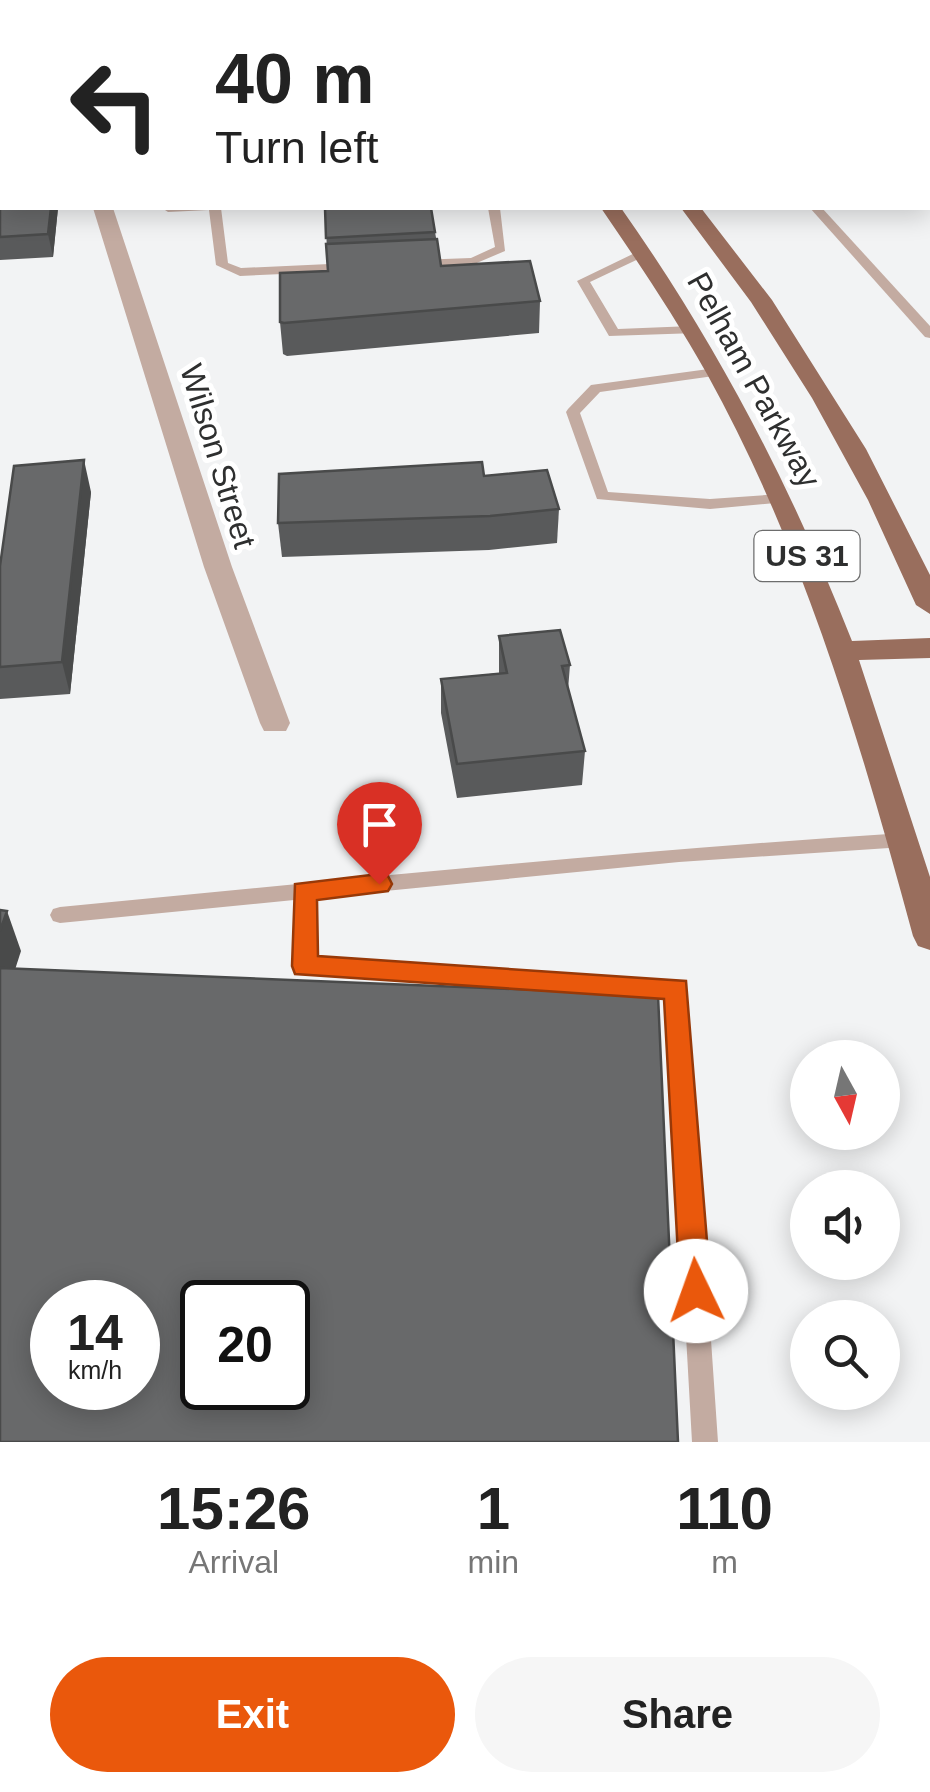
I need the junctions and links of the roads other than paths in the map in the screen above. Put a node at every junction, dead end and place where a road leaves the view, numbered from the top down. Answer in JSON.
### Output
{"nodes":[{"id":1,"x":105,"y":210,"type":"edge"},
{"id":2,"x":215,"y":210,"type":"edge"},
{"id":3,"x":494,"y":210,"type":"edge"},
{"id":4,"x":612,"y":210,"type":"edge"},
{"id":5,"x":693,"y":210,"type":"edge"},
{"id":6,"x":818,"y":210,"type":"edge"},
{"id":7,"x":643,"y":254,"type":"junction"},
{"id":8,"x":397,"y":265,"type":"edge"},
{"id":9,"x":358,"y":267,"type":"edge"},
{"id":10,"x":692,"y":330,"type":"junction"},
{"id":11,"x":930,"y":334,"type":"edge"},
{"id":12,"x":716,"y":372,"type":"junction"},
{"id":13,"x":781,"y":499,"type":"junction"},
{"id":14,"x":930,"y":605,"type":"edge"},
{"id":15,"x":930,"y":648,"type":"edge"},
{"id":16,"x":843,"y":651,"type":"junction"},
{"id":17,"x":275,"y":723,"type":"dead end"},
{"id":18,"x":904,"y":840,"type":"junction"},
{"id":19,"x":304,"y":891,"type":"junction"},
{"id":20,"x":60,"y":914,"type":"dead end"},
{"id":21,"x":930,"y":936,"type":"edge"},
{"id":22,"x":706,"y":1442,"type":"edge"}],
"edges":[{"from":1,"to":17,"type":"street","name":"Wilson Street"},
{"from":2,"to":9,"type":"lane"},
{"from":3,"to":8,"type":"lane"},
{"from":4,"to":7,"type":"main road","name":"Pelham Parkway","number":"US 31"},
{"from":5,"to":14,"type":"main road","name":"Pelham Parkway","number":"US 31"},
{"from":6,"to":11,"type":"lane"},
{"from":7,"to":10,"type":"main road","name":"Pelham Parkway","number":"US 31"},
{"from":7,"to":10,"type":"lane"},
{"from":10,"to":12,"type":"main road","name":"Pelham Parkway","number":"US 31"},
{"from":12,"to":13,"type":"main road","name":"Pelham Parkway","number":"US 31"},
{"from":12,"to":13,"type":"lane"},
{"from":13,"to":16,"type":"main road","name":"Pelham Parkway","number":"US 31"},
{"from":15,"to":16,"type":"main road"},
{"from":16,"to":18,"type":"main road","name":"Pelham Parkway","number":"US 31"},
{"from":18,"to":19,"type":"lane"},
{"from":18,"to":21,"type":"main road","name":"Pelham Parkway","number":"US 31"},
{"from":19,"to":20,"type":"lane"},
{"from":19,"to":22,"type":"lane"}]}
